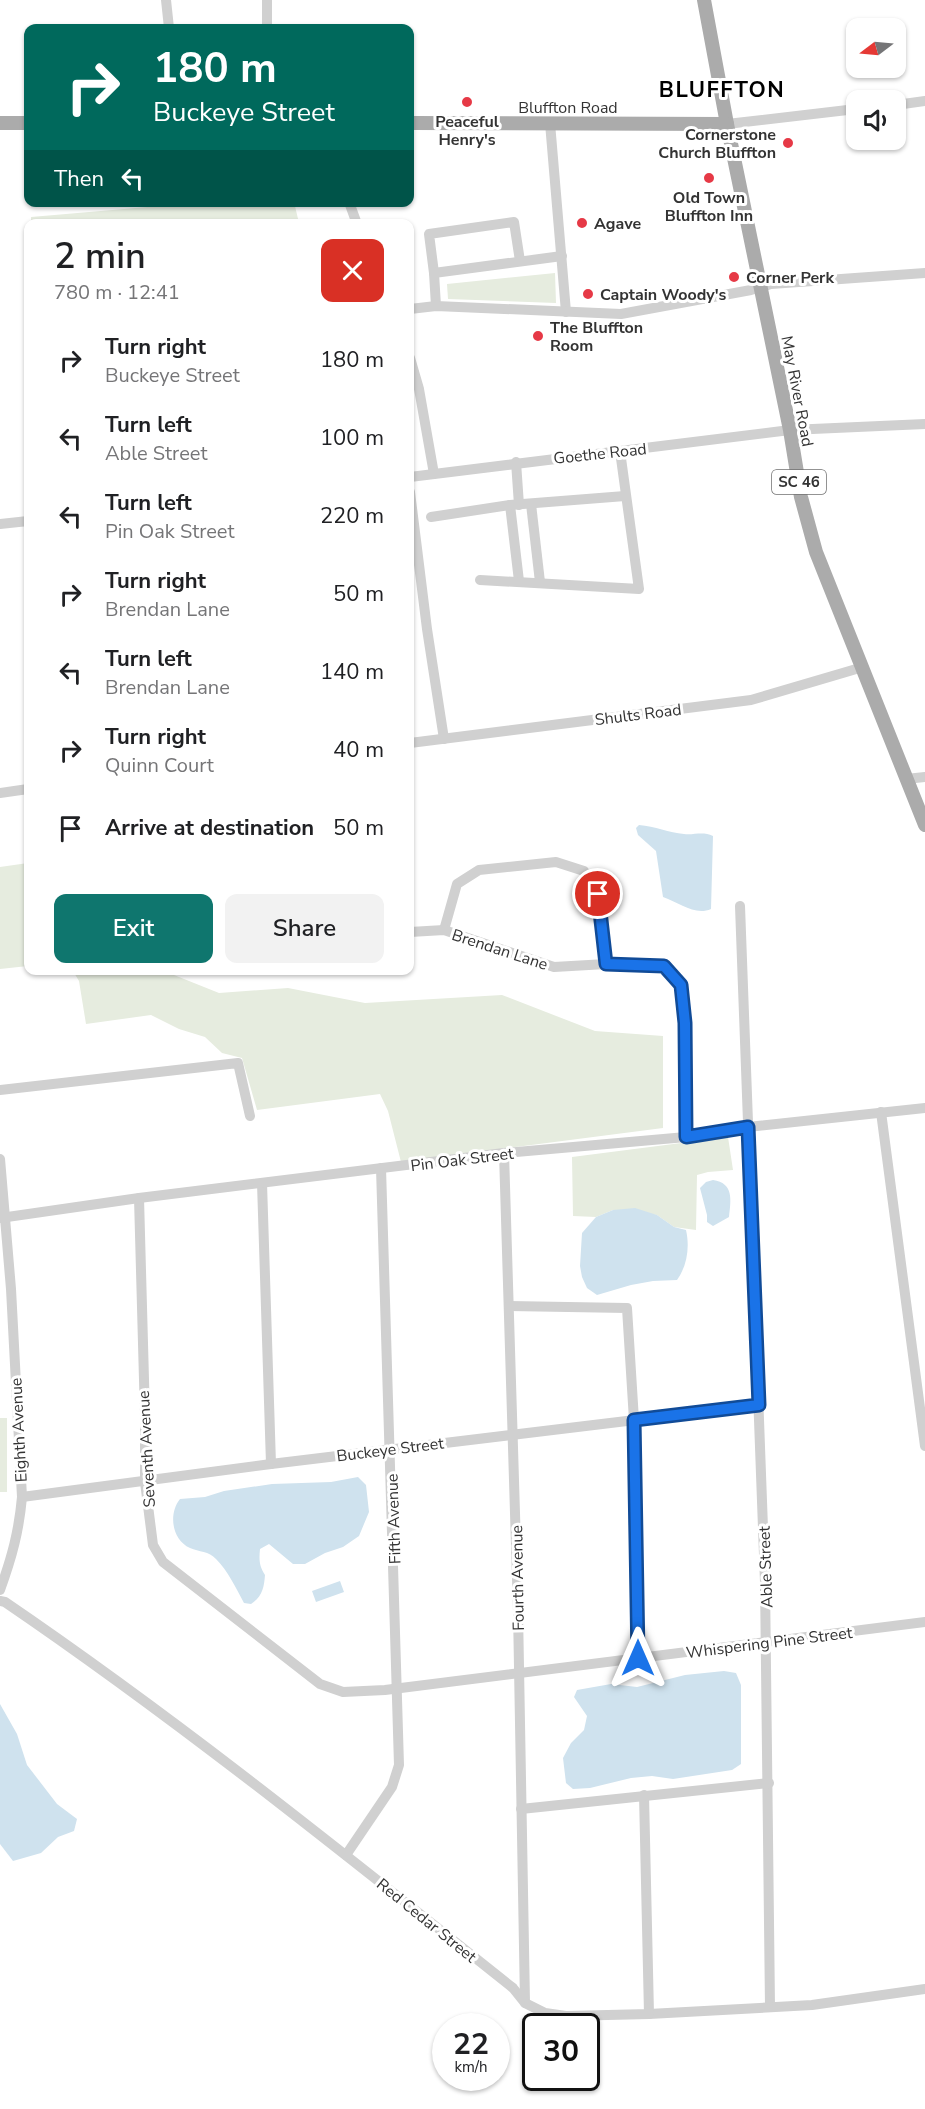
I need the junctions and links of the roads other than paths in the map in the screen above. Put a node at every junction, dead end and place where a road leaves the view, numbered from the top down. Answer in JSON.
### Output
{"nodes":[{"id":1,"x":166,"y":0,"type":"edge"},
{"id":2,"x":267,"y":0,"type":"edge"},
{"id":3,"x":704,"y":0,"type":"edge"},
{"id":4,"x":169,"y":24,"type":"edge"},
{"id":5,"x":267,"y":24,"type":"edge"},
{"id":6,"x":925,"y":101,"type":"edge"},
{"id":7,"x":906,"y":104,"type":"edge"},
{"id":8,"x":846,"y":110,"type":"edge"},
{"id":9,"x":0,"y":123,"type":"edge"},
{"id":10,"x":24,"y":123,"type":"edge"},
{"id":11,"x":414,"y":123,"type":"edge"},
{"id":12,"x":550,"y":123,"type":"junction"},
{"id":13,"x":727,"y":124,"type":"junction"},
{"id":14,"x":562,"y":256,"type":"junction"},
{"id":15,"x":520,"y":261,"type":"junction"},
{"id":16,"x":434,"y":273,"type":"junction"},
{"id":17,"x":925,"y":273,"type":"edge"},
{"id":18,"x":761,"y":286,"type":"junction"},
{"id":19,"x":436,"y":306,"type":"junction"},
{"id":20,"x":414,"y":309,"type":"edge"},
{"id":21,"x":566,"y":312,"type":"junction"},
{"id":22,"x":414,"y":372,"type":"edge"},
{"id":23,"x":925,"y":424,"type":"edge"},
{"id":24,"x":790,"y":430,"type":"junction"},
{"id":25,"x":620,"y":451,"type":"junction"},
{"id":26,"x":516,"y":462,"type":"junction"},
{"id":27,"x":434,"y":474,"type":"junction"},
{"id":28,"x":414,"y":476,"type":"edge"},
{"id":29,"x":625,"y":496,"type":"junction"},
{"id":30,"x":531,"y":504,"type":"junction"},
{"id":31,"x":514,"y":505,"type":"junction"},
{"id":32,"x":431,"y":517,"type":"dead end"},
{"id":33,"x":24,"y":521,"type":"edge"},
{"id":34,"x":0,"y":524,"type":"edge"},
{"id":35,"x":414,"y":524,"type":"edge"},
{"id":36,"x":480,"y":580,"type":"dead end"},
{"id":37,"x":519,"y":580,"type":"junction"},
{"id":38,"x":540,"y":582,"type":"junction"},
{"id":39,"x":863,"y":667,"type":"junction"},
{"id":40,"x":444,"y":739,"type":"junction"},
{"id":41,"x":414,"y":743,"type":"edge"},
{"id":42,"x":925,"y":777,"type":"edge"},
{"id":43,"x":906,"y":779,"type":"junction"},
{"id":44,"x":24,"y":790,"type":"edge"},
{"id":45,"x":0,"y":793,"type":"edge"},
{"id":46,"x":925,"y":825,"type":"edge"},
{"id":47,"x":740,"y":906,"type":"dead end"},
{"id":48,"x":444,"y":930,"type":"junction"},
{"id":49,"x":414,"y":932,"type":"edge"},
{"id":50,"x":606,"y":964,"type":"junction"},
{"id":51,"x":0,"y":1090,"type":"edge"},
{"id":52,"x":925,"y":1108,"type":"edge"},
{"id":53,"x":881,"y":1112,"type":"junction"},
{"id":54,"x":250,"y":1116,"type":"dead end"},
{"id":55,"x":748,"y":1127,"type":"junction"},
{"id":56,"x":686,"y":1137,"type":"junction"},
{"id":57,"x":504,"y":1153,"type":"junction"},
{"id":58,"x":0,"y":1159,"type":"edge"},
{"id":59,"x":381,"y":1168,"type":"junction"},
{"id":60,"x":262,"y":1183,"type":"junction"},
{"id":61,"x":139,"y":1198,"type":"junction"},
{"id":62,"x":2,"y":1218,"type":"edge"},
{"id":63,"x":509,"y":1306,"type":"junction"},
{"id":64,"x":759,"y":1405,"type":"junction"},
{"id":65,"x":634,"y":1420,"type":"junction"},
{"id":66,"x":513,"y":1434,"type":"junction"},
{"id":67,"x":925,"y":1446,"type":"edge"},
{"id":68,"x":390,"y":1449,"type":"junction"},
{"id":69,"x":271,"y":1464,"type":"junction"},
{"id":70,"x":145,"y":1482,"type":"junction"},
{"id":71,"x":22,"y":1497,"type":"junction"},
{"id":72,"x":0,"y":1590,"type":"edge"},
{"id":73,"x":0,"y":1601,"type":"edge"},
{"id":74,"x":925,"y":1622,"type":"edge"},
{"id":75,"x":767,"y":1642,"type":"junction"},
{"id":76,"x":638,"y":1658,"type":"junction"},
{"id":77,"x":519,"y":1672,"type":"junction"},
{"id":78,"x":398,"y":1687,"type":"junction"},
{"id":79,"x":769,"y":1783,"type":"junction"},
{"id":80,"x":644,"y":1795,"type":"junction"},
{"id":81,"x":521,"y":1809,"type":"junction"},
{"id":82,"x":346,"y":1855,"type":"junction"},
{"id":83,"x":925,"y":1989,"type":"edge"},
{"id":84,"x":525,"y":2003,"type":"junction"},
{"id":85,"x":770,"y":2007,"type":"junction"},
{"id":86,"x":649,"y":2014,"type":"junction"}],
"edges":[{"from":1,"to":4,"type":"street"},
{"from":2,"to":5,"type":"street"},
{"from":3,"to":13,"type":"main road","name":"May River Road"},
{"from":6,"to":7,"type":"street"},
{"from":8,"to":13,"type":"street"},
{"from":9,"to":10,"type":"main road"},
{"from":11,"to":12,"type":"main road","name":"Bluffton Road"},
{"from":12,"to":13,"type":"main road","name":"Bluffton Road"},
{"from":12,"to":14,"type":"street"},
{"from":13,"to":18,"type":"main road","name":"May River Road","number":"SC 46"},
{"from":14,"to":15,"type":"street"},
{"from":14,"to":21,"type":"street"},
{"from":15,"to":16,"type":"street"},
{"from":15,"to":16,"type":"street"},
{"from":16,"to":19,"type":"street"},
{"from":17,"to":18,"type":"street"},
{"from":18,"to":21,"type":"street"},
{"from":18,"to":24,"type":"main road","name":"May River Road","number":"SC 46"},
{"from":19,"to":20,"type":"street"},
{"from":19,"to":21,"type":"street"},
{"from":22,"to":27,"type":"street"},
{"from":23,"to":24,"type":"street","name":"Goethe Road"},
{"from":24,"to":25,"type":"street","name":"Goethe Road"},
{"from":24,"to":39,"type":"main road","name":"May River Road","number":"SC 46"},
{"from":25,"to":26,"type":"street","name":"Goethe Road"},
{"from":25,"to":29,"type":"street"},
{"from":26,"to":27,"type":"street","name":"Goethe Road"},
{"from":26,"to":31,"type":"street"},
{"from":27,"to":28,"type":"street","name":"Goethe Road"},
{"from":29,"to":30,"type":"street"},
{"from":29,"to":38,"type":"street"},
{"from":30,"to":31,"type":"street"},
{"from":30,"to":38,"type":"street"},
{"from":31,"to":32,"type":"street"},
{"from":31,"to":37,"type":"street"},
{"from":33,"to":34,"type":"street"},
{"from":35,"to":40,"type":"street"},
{"from":36,"to":37,"type":"street"},
{"from":37,"to":38,"type":"street"},
{"from":39,"to":40,"type":"street","name":"Shults Road"},
{"from":39,"to":43,"type":"main road","name":"May River Road","number":"SC 46"},
{"from":40,"to":41,"type":"street","name":"Shults Road"},
{"from":42,"to":43,"type":"street"},
{"from":43,"to":46,"type":"main road","name":"May River Road","number":"SC 46"},
{"from":44,"to":45,"type":"street"},
{"from":47,"to":55,"type":"street","name":"Able Street"},
{"from":48,"to":49,"type":"street","name":"Brendan Lane"},
{"from":48,"to":50,"type":"street","name":"Brendan Lane"},
{"from":48,"to":50,"type":"street"},
{"from":50,"to":56,"type":"street","name":"Brendan Lane"},
{"from":51,"to":54,"type":"street"},
{"from":52,"to":53,"type":"street","name":"Pin Oak Street"},
{"from":53,"to":55,"type":"street","name":"Pin Oak Street"},
{"from":53,"to":67,"type":"street"},
{"from":55,"to":56,"type":"street","name":"Pin Oak Street"},
{"from":55,"to":64,"type":"street","name":"Able Street"},
{"from":56,"to":57,"type":"street","name":"Pin Oak Street"},
{"from":57,"to":59,"type":"street","name":"Pin Oak Street"},
{"from":57,"to":63,"type":"street","name":"Fourth Avenue"},
{"from":58,"to":62,"type":"street","name":"Eighth Avenue"},
{"from":59,"to":60,"type":"street","name":"Pin Oak Street"},
{"from":59,"to":68,"type":"street","name":"Fifth Avenue"},
{"from":60,"to":61,"type":"street","name":"Pin Oak Street"},
{"from":60,"to":69,"type":"street"},
{"from":61,"to":62,"type":"street","name":"Pin Oak Street"},
{"from":61,"to":70,"type":"street","name":"Seventh Avenue"},
{"from":62,"to":71,"type":"street","name":"Eighth Avenue"},
{"from":63,"to":65,"type":"street"},
{"from":63,"to":66,"type":"street","name":"Fourth Avenue"},
{"from":64,"to":65,"type":"street","name":"Buckeye Street"},
{"from":64,"to":75,"type":"street","name":"Able Street"},
{"from":65,"to":66,"type":"street","name":"Buckeye Street"},
{"from":65,"to":76,"type":"street"},
{"from":66,"to":68,"type":"street","name":"Buckeye Street"},
{"from":66,"to":77,"type":"street","name":"Fourth Avenue"},
{"from":68,"to":69,"type":"street","name":"Buckeye Street"},
{"from":68,"to":78,"type":"street","name":"Fifth Avenue"},
{"from":69,"to":70,"type":"street","name":"Buckeye Street"},
{"from":70,"to":71,"type":"street","name":"Buckeye Street"},
{"from":70,"to":78,"type":"street","name":"Seventh Avenue"},
{"from":71,"to":72,"type":"street","name":"Eighth Avenue"},
{"from":73,"to":82,"type":"street","name":"Red Cedar Street"},
{"from":74,"to":75,"type":"street","name":"Whispering Pine Street"},
{"from":75,"to":76,"type":"street","name":"Whispering Pine Street"},
{"from":75,"to":79,"type":"street","name":"Able Street"},
{"from":76,"to":77,"type":"street","name":"Whispering Pine Street"},
{"from":77,"to":78,"type":"street","name":"Whispering Pine Street"},
{"from":77,"to":81,"type":"street","name":"Fourth Avenue"},
{"from":78,"to":82,"type":"street","name":"Fifth Avenue"},
{"from":79,"to":80,"type":"street"},
{"from":79,"to":85,"type":"street","name":"Able Street"},
{"from":80,"to":81,"type":"street"},
{"from":80,"to":86,"type":"street"},
{"from":81,"to":84,"type":"street","name":"Fourth Avenue"},
{"from":82,"to":84,"type":"street","name":"Red Cedar Street"},
{"from":83,"to":85,"type":"street","name":"Red Cedar Street"},
{"from":84,"to":86,"type":"street","name":"Red Cedar Street"},
{"from":85,"to":86,"type":"street","name":"Red Cedar Street"}]}
